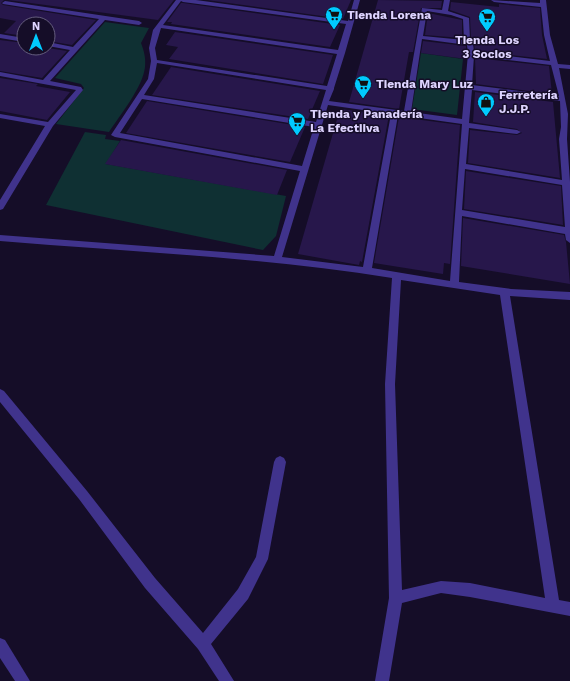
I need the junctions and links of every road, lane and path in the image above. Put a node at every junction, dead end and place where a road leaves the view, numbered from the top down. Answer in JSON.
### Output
{"nodes":[{"id":1,"x":179,"y":0,"type":"edge"},
{"id":2,"x":183,"y":0,"type":"edge"},
{"id":3,"x":357,"y":0,"type":"edge"},
{"id":4,"x":447,"y":0,"type":"edge"},
{"id":5,"x":494,"y":0,"type":"edge"},
{"id":6,"x":506,"y":1,"type":"edge"},
{"id":7,"x":7,"y":2,"type":"edge"},
{"id":8,"x":543,"y":3,"type":"edge"},
{"id":9,"x":0,"y":8,"type":"edge"},
{"id":10,"x":445,"y":12,"type":"junction"},
{"id":11,"x":104,"y":18,"type":"junction"},
{"id":12,"x":139,"y":23,"type":"dead end"},
{"id":13,"x":351,"y":23,"type":"junction"},
{"id":14,"x":159,"y":26,"type":"junction"},
{"id":15,"x":0,"y":36,"type":"edge"},
{"id":16,"x":419,"y":37,"type":"junction"},
{"id":17,"x":16,"y":39,"type":"edge"},
{"id":18,"x":470,"y":43,"type":"junction"},
{"id":19,"x":56,"y":45,"type":"edge"},
{"id":20,"x":75,"y":49,"type":"junction"},
{"id":21,"x":342,"y":53,"type":"junction"},
{"id":22,"x":471,"y":54,"type":"junction"},
{"id":23,"x":154,"y":61,"type":"junction"},
{"id":24,"x":555,"y":65,"type":"junction"},
{"id":25,"x":570,"y":67,"type":"edge"},
{"id":26,"x":0,"y":74,"type":"edge"},
{"id":27,"x":46,"y":82,"type":"junction"},
{"id":28,"x":468,"y":87,"type":"junction"},
{"id":29,"x":331,"y":88,"type":"junction"},
{"id":30,"x":565,"y":96,"type":"edge"},
{"id":31,"x":141,"y":97,"type":"junction"},
{"id":32,"x":327,"y":103,"type":"junction"},
{"id":33,"x":395,"y":112,"type":"junction"},
{"id":34,"x":407,"y":114,"type":"junction"},
{"id":35,"x":0,"y":116,"type":"edge"},
{"id":36,"x":465,"y":123,"type":"junction"},
{"id":37,"x":50,"y":125,"type":"junction"},
{"id":38,"x":319,"y":125,"type":"junction"},
{"id":39,"x":568,"y":129,"type":"edge"},
{"id":40,"x":517,"y":132,"type":"dead end"},
{"id":41,"x":567,"y":161,"type":"edge"},
{"id":42,"x":462,"y":166,"type":"junction"},
{"id":43,"x":304,"y":169,"type":"junction"},
{"id":44,"x":566,"y":183,"type":"junction"},
{"id":45,"x":568,"y":199,"type":"edge"},
{"id":46,"x":0,"y":207,"type":"edge"},
{"id":47,"x":458,"y":212,"type":"junction"},
{"id":48,"x":568,"y":231,"type":"junction"},
{"id":49,"x":0,"y":238,"type":"edge"},
{"id":50,"x":570,"y":240,"type":"edge"},
{"id":51,"x":277,"y":260,"type":"junction"},
{"id":52,"x":367,"y":270,"type":"junction"},
{"id":53,"x":397,"y":275,"type":"junction"},
{"id":54,"x":454,"y":284,"type":"junction"},
{"id":55,"x":504,"y":291,"type":"junction"},
{"id":56,"x":570,"y":296,"type":"edge"},
{"id":57,"x":0,"y":394,"type":"edge"},
{"id":58,"x":280,"y":462,"type":"dead end"},
{"id":59,"x":396,"y":598,"type":"junction"},
{"id":60,"x":553,"y":607,"type":"junction"},
{"id":61,"x":570,"y":609,"type":"edge"},
{"id":62,"x":203,"y":644,"type":"junction"},
{"id":63,"x":0,"y":645,"type":"edge"},
{"id":64,"x":23,"y":681,"type":"edge"},
{"id":65,"x":227,"y":681,"type":"edge"},
{"id":66,"x":382,"y":681,"type":"edge"}],
"edges":[{"from":1,"to":14,"type":"street"},
{"from":2,"to":13,"type":"street"},
{"from":3,"to":13,"type":"street"},
{"from":4,"to":10,"type":"street"},
{"from":5,"to":6,"type":"street"},
{"from":6,"to":8,"type":"street"},
{"from":7,"to":9,"type":"street"},
{"from":7,"to":11,"type":"street"},
{"from":8,"to":24,"type":"street"},
{"from":10,"to":16,"type":"street"},
{"from":10,"to":18,"type":"street"},
{"from":11,"to":12,"type":"street"},
{"from":11,"to":20,"type":"street"},
{"from":13,"to":21,"type":"street"},
{"from":14,"to":21,"type":"street"},
{"from":14,"to":23,"type":"street"},
{"from":15,"to":17,"type":"street"},
{"from":16,"to":18,"type":"street"},
{"from":16,"to":34,"type":"street"},
{"from":18,"to":22,"type":"street"},
{"from":19,"to":20,"type":"street"},
{"from":20,"to":27,"type":"street"},
{"from":21,"to":29,"type":"street"},
{"from":22,"to":24,"type":"street"},
{"from":22,"to":28,"type":"street"},
{"from":23,"to":29,"type":"street"},
{"from":23,"to":31,"type":"street"},
{"from":24,"to":25,"type":"street"},
{"from":24,"to":30,"type":"street"},
{"from":26,"to":27,"type":"street"},
{"from":27,"to":37,"type":"street"},
{"from":28,"to":30,"type":"street"},
{"from":28,"to":36,"type":"street"},
{"from":29,"to":32,"type":"street"},
{"from":30,"to":39,"type":"street"},
{"from":31,"to":38,"type":"street"},
{"from":31,"to":43,"type":"street"},
{"from":32,"to":33,"type":"street"},
{"from":32,"to":38,"type":"street"},
{"from":33,"to":34,"type":"street"},
{"from":33,"to":52,"type":"street"},
{"from":34,"to":36,"type":"street"},
{"from":35,"to":37,"type":"street"},
{"from":36,"to":40,"type":"street"},
{"from":36,"to":42,"type":"street"},
{"from":37,"to":46,"type":"street"},
{"from":38,"to":43,"type":"street"},
{"from":39,"to":41,"type":"street"},
{"from":41,"to":44,"type":"street"},
{"from":42,"to":44,"type":"street"},
{"from":42,"to":47,"type":"street"},
{"from":43,"to":51,"type":"street"},
{"from":44,"to":45,"type":"street"},
{"from":45,"to":48,"type":"street"},
{"from":47,"to":48,"type":"street"},
{"from":47,"to":54,"type":"street"},
{"from":48,"to":50,"type":"street"},
{"from":49,"to":51,"type":"street"},
{"from":51,"to":52,"type":"street"},
{"from":52,"to":53,"type":"street"},
{"from":53,"to":54,"type":"street"},
{"from":53,"to":59,"type":"street"},
{"from":54,"to":55,"type":"street"},
{"from":55,"to":56,"type":"street"},
{"from":55,"to":60,"type":"street"},
{"from":57,"to":62,"type":"street"},
{"from":58,"to":62,"type":"street"},
{"from":59,"to":60,"type":"street"},
{"from":59,"to":66,"type":"street"},
{"from":60,"to":61,"type":"street"},
{"from":62,"to":65,"type":"street"},
{"from":63,"to":64,"type":"street"}]}
